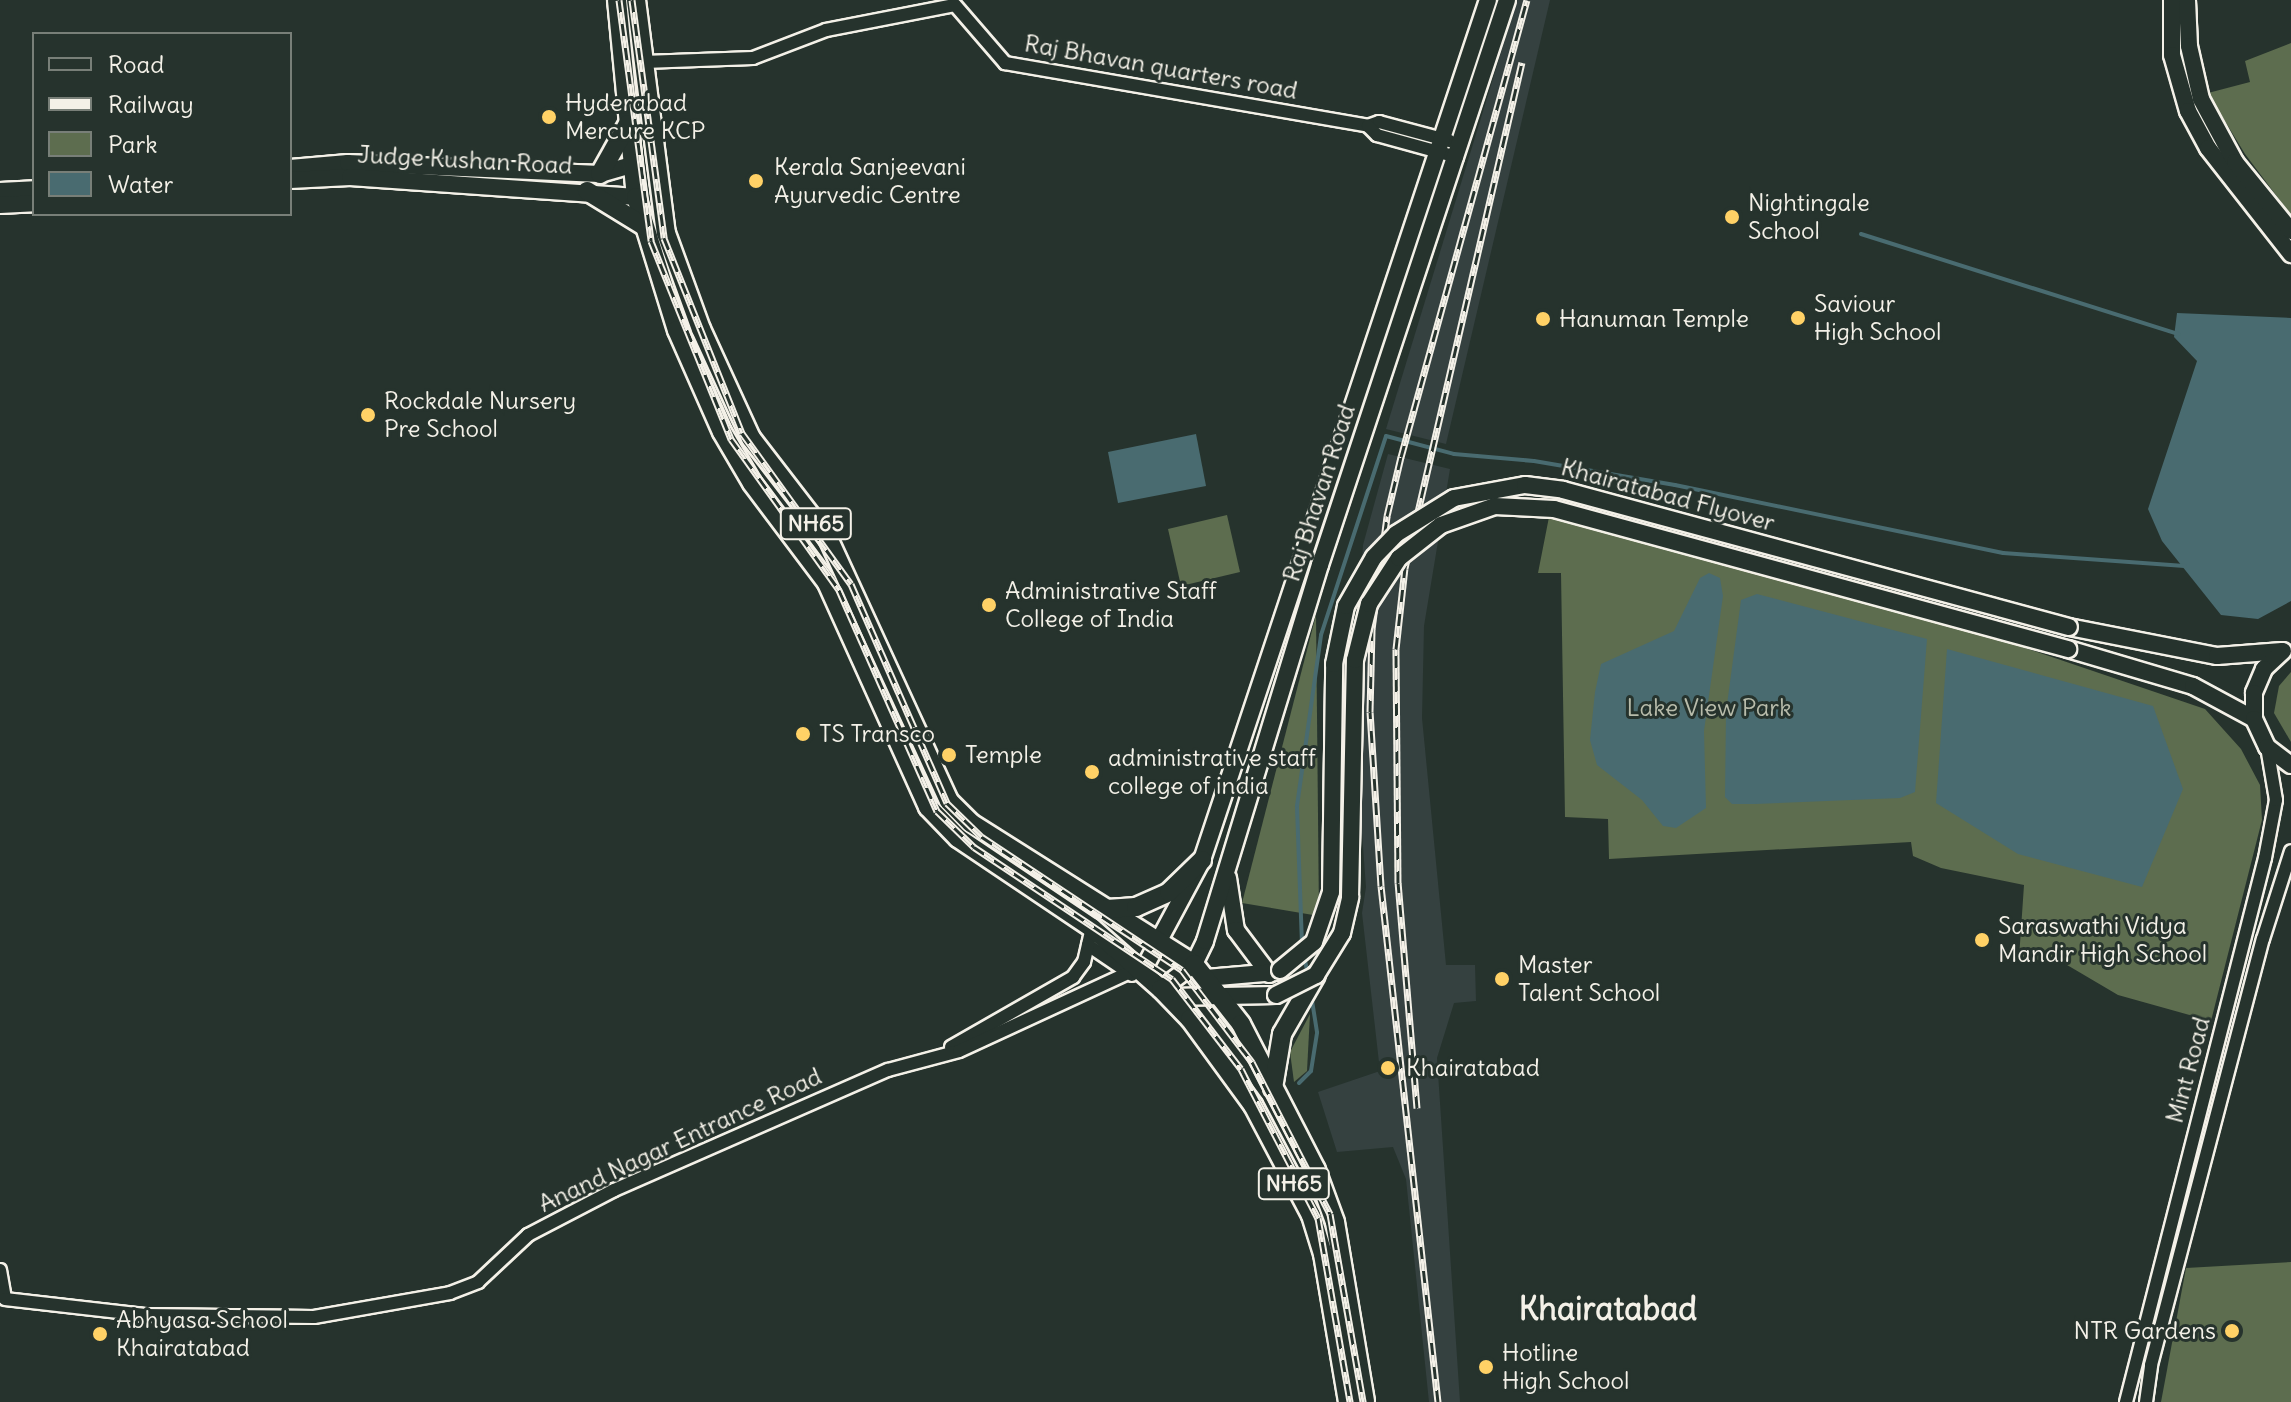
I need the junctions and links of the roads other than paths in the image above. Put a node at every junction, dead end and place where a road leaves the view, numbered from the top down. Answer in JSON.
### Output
{"nodes":[{"id":1,"x":617,"y":0,"type":"edge"},
{"id":2,"x":636,"y":0,"type":"edge"},
{"id":3,"x":1488,"y":0,"type":"edge"},
{"id":4,"x":1507,"y":0,"type":"edge"},
{"id":5,"x":2172,"y":0,"type":"edge"},
{"id":6,"x":2187,"y":0,"type":"edge"},
{"id":7,"x":644,"y":62,"type":"junction"},
{"id":8,"x":630,"y":119,"type":"junction"},
{"id":9,"x":1451,"y":148,"type":"junction"},
{"id":10,"x":292,"y":168,"type":"edge"},
{"id":11,"x":617,"y":170,"type":"junction"},
{"id":12,"x":292,"y":180,"type":"edge"},
{"id":13,"x":32,"y":189,"type":"edge"},
{"id":14,"x":0,"y":191,"type":"edge"},
{"id":15,"x":587,"y":191,"type":"junction"},
{"id":16,"x":616,"y":192,"type":"junction"},
{"id":17,"x":636,"y":197,"type":"junction"},
{"id":18,"x":32,"y":203,"type":"edge"},
{"id":19,"x":0,"y":205,"type":"edge"},
{"id":20,"x":644,"y":226,"type":"junction"},
{"id":21,"x":2291,"y":231,"type":"edge"},
{"id":22,"x":2291,"y":254,"type":"edge"},
{"id":23,"x":741,"y":416,"type":"junction"},
{"id":24,"x":722,"y":432,"type":"junction"},
{"id":25,"x":2287,"y":649,"type":"edge"},
{"id":26,"x":2254,"y":719,"type":"junction"},
{"id":27,"x":2267,"y":747,"type":"junction"},
{"id":28,"x":2291,"y":765,"type":"edge"},
{"id":29,"x":2291,"y":851,"type":"edge"},
{"id":30,"x":2265,"y":858,"type":"junction"},
{"id":31,"x":1202,"y":860,"type":"junction"},
{"id":32,"x":2284,"y":864,"type":"junction"},
{"id":33,"x":1227,"y":869,"type":"junction"},
{"id":34,"x":1107,"y":909,"type":"junction"},
{"id":35,"x":1090,"y":937,"type":"junction"},
{"id":36,"x":1162,"y":942,"type":"junction"},
{"id":37,"x":1200,"y":971,"type":"junction"},
{"id":38,"x":1135,"y":972,"type":"junction"},
{"id":39,"x":1275,"y":972,"type":"junction"},
{"id":40,"x":1316,"y":975,"type":"junction"},
{"id":41,"x":1165,"y":993,"type":"junction"},
{"id":42,"x":1222,"y":999,"type":"junction"},
{"id":43,"x":1209,"y":1044,"type":"junction"},
{"id":44,"x":942,"y":1053,"type":"junction"},
{"id":45,"x":1272,"y":1091,"type":"junction"},
{"id":46,"x":0,"y":1270,"type":"edge"},
{"id":47,"x":1348,"y":1402,"type":"edge"},
{"id":48,"x":1365,"y":1402,"type":"edge"},
{"id":49,"x":2126,"y":1402,"type":"edge"},
{"id":50,"x":2146,"y":1402,"type":"edge"}],
"edges":[{"from":1,"to":8,"type":"highway","number":"NH65"},
{"from":2,"to":7,"type":"highway","number":"NH65"},
{"from":3,"to":9,"type":"main road","name":"Raj Bhavan Road"},
{"from":4,"to":9,"type":"main road","name":"Raj Bhavan Road"},
{"from":5,"to":22,"type":"main road"},
{"from":6,"to":21,"type":"main road"},
{"from":7,"to":9,"type":"street","name":"Raj Bhavan quarters road"},
{"from":7,"to":23,"type":"highway","number":"NH65"},
{"from":8,"to":11,"type":"highway"},
{"from":8,"to":11,"type":"highway","number":"NH65"},
{"from":9,"to":31,"type":"main road","name":"Raj Bhavan Road"},
{"from":9,"to":33,"type":"main road","name":"Raj Bhavan Road"},
{"from":10,"to":11,"type":"main road","name":"Judge Kushan Road"},
{"from":11,"to":16,"type":"main road"},
{"from":11,"to":17,"type":"highway","number":"NH65"},
{"from":12,"to":15,"type":"main road","name":"Judge Kushan Road"},
{"from":13,"to":14,"type":"main road"},
{"from":15,"to":16,"type":"main road","name":"Judge Kushan Road"},
{"from":15,"to":20,"type":"highway"},
{"from":16,"to":17,"type":"main road","name":"Judge Kushan Road"},
{"from":17,"to":20,"type":"highway","number":"NH65"},
{"from":18,"to":19,"type":"main road"},
{"from":20,"to":24,"type":"highway","number":"NH65"},
{"from":23,"to":24,"type":"highway"},
{"from":23,"to":34,"type":"highway","number":"NH65"},
{"from":24,"to":35,"type":"highway","number":"NH65"},
{"from":25,"to":26,"type":"main road"},
{"from":25,"to":39,"type":"main road","name":"Khairatabad Flyover","bridge":true},
{"from":26,"to":27,"type":"main road"},
{"from":26,"to":40,"type":"main road","name":"Khairatabad Flyover","bridge":true},
{"from":27,"to":28,"type":"main road"},
{"from":27,"to":30,"type":"street","name":"Mint Road"},
{"from":29,"to":32,"type":"street","name":"Mint Road"},
{"from":30,"to":32,"type":"street"},
{"from":30,"to":49,"type":"street","name":"Mint Road"},
{"from":31,"to":34,"type":"highway"},
{"from":31,"to":36,"type":"main road","name":"Raj Bhavan Road"},
{"from":32,"to":50,"type":"street","name":"Mint Road"},
{"from":33,"to":37,"type":"main road","name":"Raj Bhavan Road"},
{"from":33,"to":39,"type":"main road"},
{"from":34,"to":36,"type":"highway","number":"NH65"},
{"from":35,"to":38,"type":"highway","number":"NH65"},
{"from":35,"to":44,"type":"street"},
{"from":36,"to":37,"type":"highway","number":"NH65"},
{"from":36,"to":38,"type":"main road","name":"Raj Bhavan Road"},
{"from":37,"to":39,"type":"main road"},
{"from":37,"to":41,"type":"main road"},
{"from":37,"to":42,"type":"highway"},
{"from":38,"to":41,"type":"highway","number":"NH65"},
{"from":38,"to":43,"type":"street"},
{"from":38,"to":44,"type":"street"},
{"from":40,"to":42,"type":"main road","bridge":true},
{"from":40,"to":45,"type":"highway"},
{"from":41,"to":42,"type":"main road"},
{"from":41,"to":43,"type":"highway","number":"NH65"},
{"from":42,"to":45,"type":"highway","number":"NH65"},
{"from":43,"to":47,"type":"highway","number":"NH65"},
{"from":44,"to":46,"type":"street","name":"Anand Nagar Entrance Road"},
{"from":45,"to":48,"type":"highway","number":"NH65"}]}
